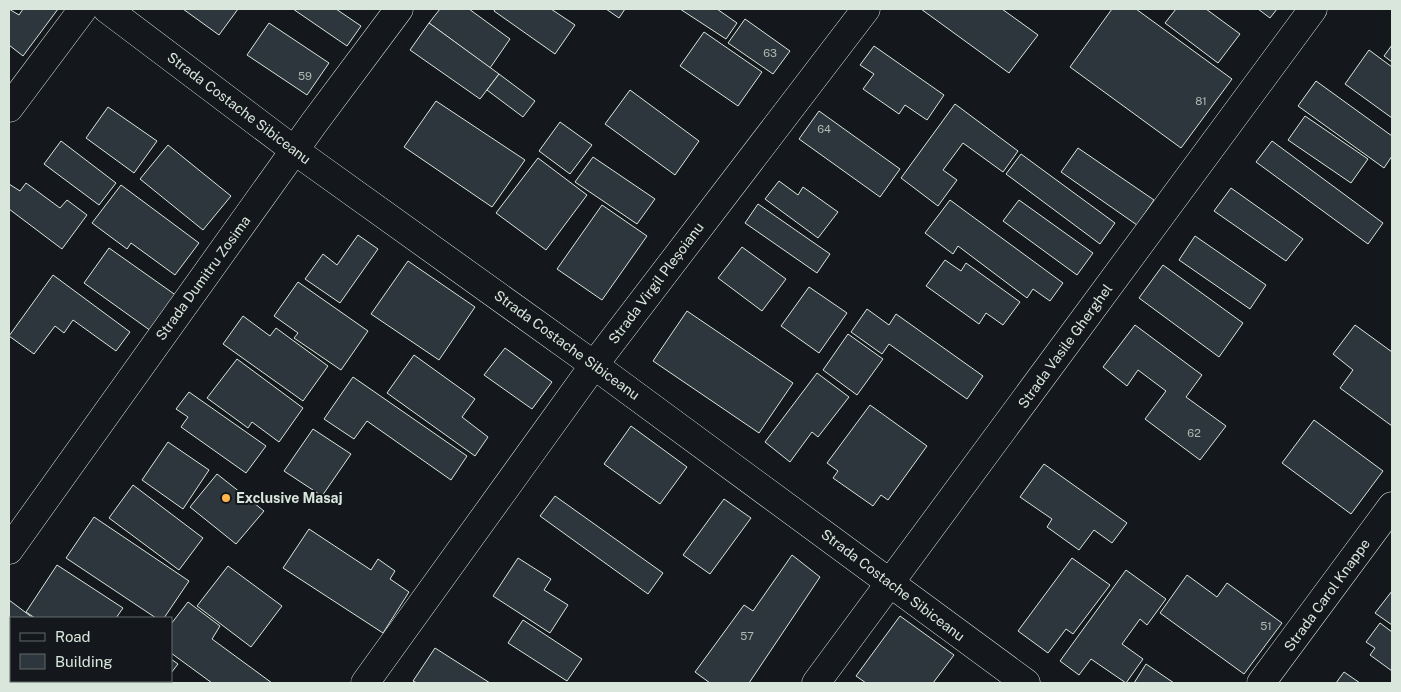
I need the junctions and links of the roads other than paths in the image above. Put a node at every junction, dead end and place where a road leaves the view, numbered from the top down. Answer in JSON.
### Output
{"nodes":[{"id":1,"x":83,"y":9,"type":"edge"},
{"id":2,"x":107,"y":9,"type":"edge"},
{"id":3,"x":399,"y":9,"type":"edge"},
{"id":4,"x":866,"y":9,"type":"edge"},
{"id":5,"x":1314,"y":9,"type":"edge"},
{"id":6,"x":9,"y":108,"type":"edge"},
{"id":7,"x":294,"y":150,"type":"junction"},
{"id":8,"x":594,"y":364,"type":"junction"},
{"id":9,"x":1392,"y":506,"type":"edge"},
{"id":10,"x":9,"y":550,"type":"edge"},
{"id":11,"x":891,"y":582,"type":"junction"},
{"id":12,"x":365,"y":683,"type":"edge"},
{"id":13,"x":816,"y":683,"type":"edge"},
{"id":14,"x":1026,"y":683,"type":"edge"},
{"id":15,"x":1261,"y":683,"type":"edge"}],
"edges":[{"from":1,"to":6,"type":"street"},
{"from":2,"to":7,"type":"street","name":"Strada Costache Sibiceanu"},
{"from":3,"to":7,"type":"street","name":"Strada Dumitru Zosima"},
{"from":4,"to":8,"type":"street","name":"Strada Virgil Pleșoianu"},
{"from":5,"to":11,"type":"street","name":"Strada Vasile Gherghel"},
{"from":7,"to":8,"type":"street","name":"Strada Costache Sibiceanu"},
{"from":7,"to":10,"type":"street","name":"Strada Dumitru Zosima"},
{"from":8,"to":11,"type":"street","name":"Strada Costache Sibiceanu"},
{"from":8,"to":12,"type":"street","name":"Strada Virgil Pleșoianu"},
{"from":9,"to":15,"type":"street","name":"Strada Carol Knappe"},
{"from":11,"to":13,"type":"street","name":"Strada Vasile Gherghel"},
{"from":11,"to":14,"type":"street","name":"Strada Costache Sibiceanu"}]}
